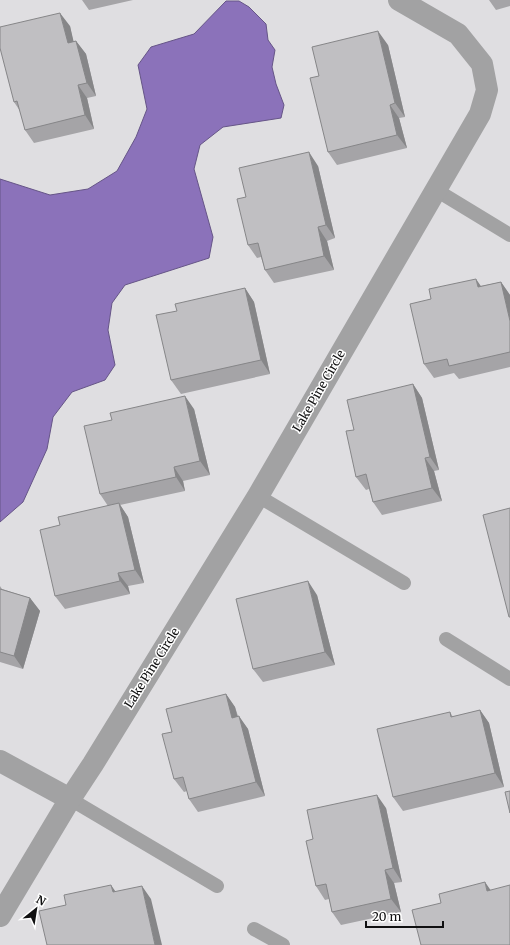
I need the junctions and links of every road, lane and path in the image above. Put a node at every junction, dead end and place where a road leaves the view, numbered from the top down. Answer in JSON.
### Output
{"nodes":[{"id":1,"x":399,"y":0,"type":"edge"},
{"id":2,"x":436,"y":190,"type":"junction"},
{"id":3,"x":510,"y":235,"type":"edge"},
{"id":4,"x":258,"y":496,"type":"junction"},
{"id":5,"x":404,"y":583,"type":"dead end"},
{"id":6,"x":446,"y":640,"type":"dead end"},
{"id":7,"x":510,"y":679,"type":"edge"},
{"id":8,"x":0,"y":761,"type":"edge"},
{"id":9,"x":70,"y":799,"type":"junction"},
{"id":10,"x":217,"y":886,"type":"dead end"},
{"id":11,"x":0,"y":916,"type":"edge"},
{"id":12,"x":254,"y":929,"type":"dead end"},
{"id":13,"x":283,"y":945,"type":"edge"}],
"edges":[{"from":1,"to":2,"type":"street","name":"Lake Pine Circle"},
{"from":2,"to":3,"type":"lane"},
{"from":2,"to":4,"type":"street","name":"Lake Pine Circle"},
{"from":4,"to":5,"type":"lane"},
{"from":4,"to":9,"type":"street","name":"Lake Pine Circle"},
{"from":6,"to":7,"type":"lane"},
{"from":8,"to":9,"type":"street"},
{"from":9,"to":10,"type":"lane"},
{"from":9,"to":11,"type":"street","name":"Lake Pine Circle"},
{"from":12,"to":13,"type":"lane"}]}
